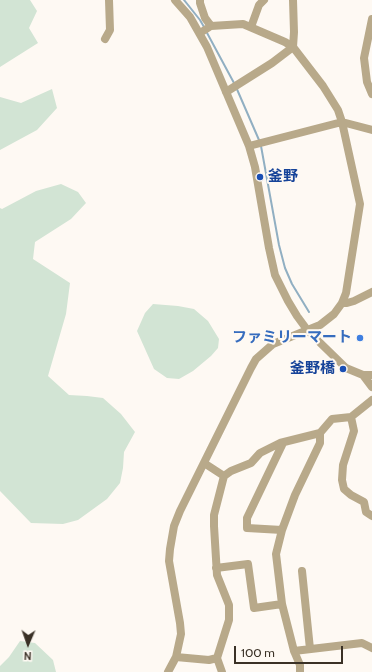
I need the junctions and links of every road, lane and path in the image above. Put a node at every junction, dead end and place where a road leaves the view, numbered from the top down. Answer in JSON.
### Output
{"nodes":[{"id":1,"x":109,"y":0,"type":"edge"},
{"id":2,"x":175,"y":0,"type":"edge"},
{"id":3,"x":200,"y":0,"type":"edge"},
{"id":4,"x":264,"y":0,"type":"edge"},
{"id":5,"x":292,"y":0,"type":"edge"},
{"id":6,"x":372,"y":19,"type":"edge"},
{"id":7,"x":251,"y":27,"type":"junction"},
{"id":8,"x":206,"y":30,"type":"junction"},
{"id":9,"x":105,"y":39,"type":"dead end"},
{"id":10,"x":293,"y":47,"type":"junction"},
{"id":11,"x":228,"y":91,"type":"junction"},
{"id":12,"x":372,"y":94,"type":"edge"},
{"id":13,"x":342,"y":122,"type":"junction"},
{"id":14,"x":372,"y":130,"type":"edge"},
{"id":15,"x":251,"y":145,"type":"junction"},
{"id":16,"x":372,"y":292,"type":"edge"},
{"id":17,"x":342,"y":303,"type":"junction"},
{"id":18,"x":308,"y":331,"type":"junction"},
{"id":19,"x":363,"y":375,"type":"junction"},
{"id":20,"x":372,"y":375,"type":"edge"},
{"id":21,"x":372,"y":387,"type":"edge"},
{"id":22,"x":372,"y":400,"type":"edge"},
{"id":23,"x":352,"y":417,"type":"junction"},
{"id":24,"x":320,"y":433,"type":"junction"},
{"id":25,"x":283,"y":443,"type":"junction"},
{"id":26,"x":204,"y":463,"type":"junction"},
{"id":27,"x":224,"y":476,"type":"junction"},
{"id":28,"x":372,"y":516,"type":"edge"},
{"id":29,"x":282,"y":530,"type":"junction"},
{"id":30,"x":216,"y":568,"type":"junction"},
{"id":31,"x":302,"y":570,"type":"dead end"},
{"id":32,"x":282,"y":604,"type":"junction"},
{"id":33,"x":372,"y":648,"type":"edge"},
{"id":34,"x":310,"y":649,"type":"junction"},
{"id":35,"x":294,"y":651,"type":"junction"},
{"id":36,"x":176,"y":657,"type":"junction"},
{"id":37,"x":217,"y":658,"type":"junction"},
{"id":38,"x":168,"y":672,"type":"edge"},
{"id":39,"x":222,"y":672,"type":"edge"},
{"id":40,"x":300,"y":672,"type":"edge"}],
"edges":[{"from":1,"to":9,"type":"street"},
{"from":2,"to":8,"type":"street"},
{"from":3,"to":8,"type":"street"},
{"from":4,"to":7,"type":"street"},
{"from":5,"to":10,"type":"street"},
{"from":6,"to":12,"type":"street"},
{"from":7,"to":8,"type":"street"},
{"from":7,"to":10,"type":"street"},
{"from":8,"to":11,"type":"street"},
{"from":10,"to":11,"type":"street"},
{"from":10,"to":13,"type":"street"},
{"from":11,"to":15,"type":"street"},
{"from":13,"to":14,"type":"street"},
{"from":13,"to":15,"type":"street"},
{"from":13,"to":17,"type":"street"},
{"from":15,"to":18,"type":"street"},
{"from":16,"to":17,"type":"street"},
{"from":17,"to":18,"type":"street"},
{"from":18,"to":19,"type":"street"},
{"from":18,"to":26,"type":"street"},
{"from":19,"to":20,"type":"street"},
{"from":19,"to":21,"type":"street"},
{"from":22,"to":23,"type":"street"},
{"from":23,"to":24,"type":"street"},
{"from":23,"to":28,"type":"street"},
{"from":24,"to":25,"type":"street"},
{"from":24,"to":29,"type":"street"},
{"from":25,"to":27,"type":"street"},
{"from":25,"to":29,"type":"street"},
{"from":26,"to":27,"type":"street"},
{"from":26,"to":36,"type":"street"},
{"from":27,"to":30,"type":"street"},
{"from":29,"to":32,"type":"street"},
{"from":30,"to":32,"type":"street"},
{"from":30,"to":37,"type":"street"},
{"from":31,"to":34,"type":"street"},
{"from":32,"to":35,"type":"street"},
{"from":33,"to":34,"type":"street"},
{"from":34,"to":35,"type":"street"},
{"from":35,"to":40,"type":"street"},
{"from":36,"to":37,"type":"street"},
{"from":36,"to":38,"type":"street"},
{"from":37,"to":39,"type":"street"}]}
